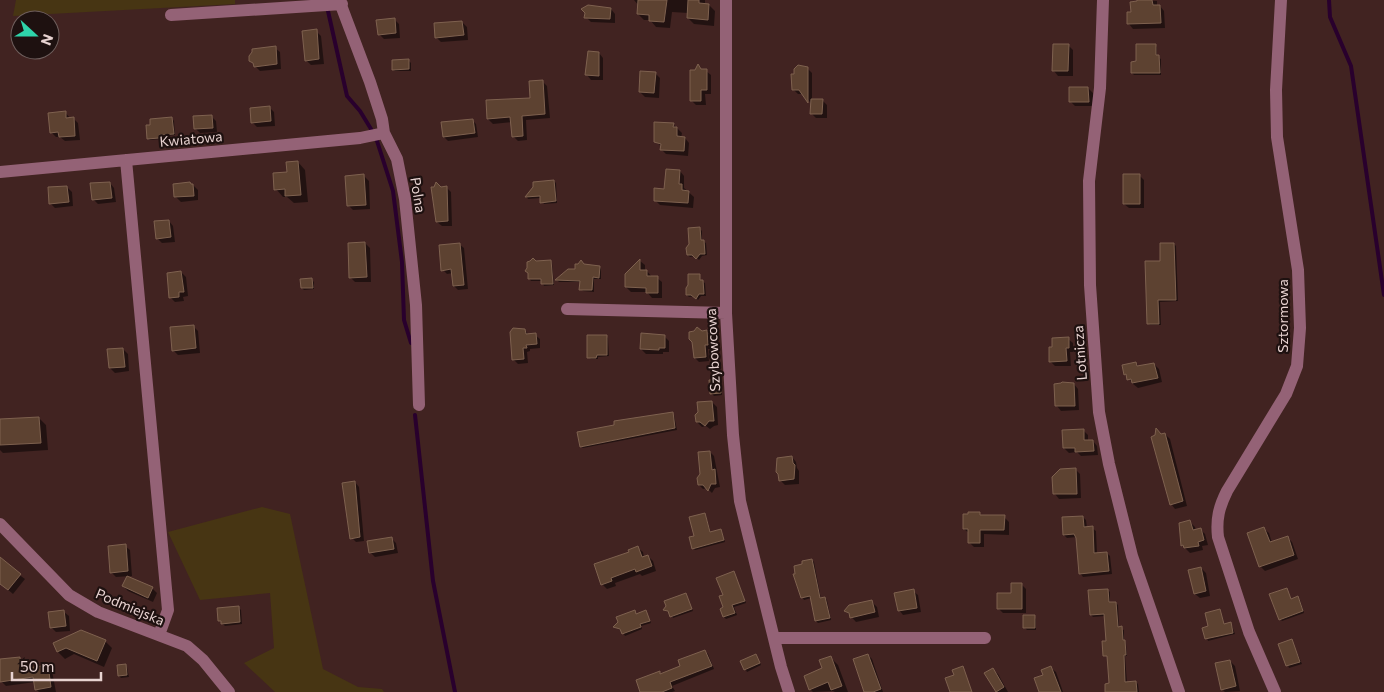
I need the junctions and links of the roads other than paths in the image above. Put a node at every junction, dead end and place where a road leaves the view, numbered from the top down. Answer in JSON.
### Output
{"nodes":[{"id":1,"x":726,"y":0,"type":"edge"},
{"id":2,"x":1103,"y":0,"type":"edge"},
{"id":3,"x":1281,"y":0,"type":"edge"},
{"id":4,"x":341,"y":2,"type":"edge"},
{"id":5,"x":171,"y":15,"type":"dead end"},
{"id":6,"x":384,"y":133,"type":"junction"},
{"id":7,"x":126,"y":160,"type":"junction"},
{"id":8,"x":0,"y":172,"type":"edge"},
{"id":9,"x":567,"y":310,"type":"dead end"},
{"id":10,"x":726,"y":313,"type":"junction"},
{"id":11,"x":419,"y":405,"type":"dead end"},
{"id":12,"x":0,"y":524,"type":"edge"},
{"id":13,"x":159,"y":635,"type":"junction"},
{"id":14,"x":774,"y":638,"type":"junction"},
{"id":15,"x":985,"y":638,"type":"dead end"},
{"id":16,"x":229,"y":692,"type":"edge"},
{"id":17,"x":790,"y":692,"type":"edge"},
{"id":18,"x":1179,"y":692,"type":"edge"},
{"id":19,"x":1275,"y":692,"type":"edge"}],
"edges":[{"from":1,"to":10,"type":"street","name":"Szybowcowa"},
{"from":2,"to":18,"type":"street","name":"Lotnicza"},
{"from":3,"to":19,"type":"street","name":"Sztormowa"},
{"from":4,"to":5,"type":"street"},
{"from":4,"to":6,"type":"street","name":"Polna"},
{"from":6,"to":7,"type":"street","name":"Kwiatowa"},
{"from":6,"to":11,"type":"street","name":"Polna"},
{"from":7,"to":8,"type":"street","name":"Kwiatowa"},
{"from":7,"to":13,"type":"street"},
{"from":9,"to":10,"type":"street"},
{"from":10,"to":14,"type":"street","name":"Szybowcowa"},
{"from":12,"to":13,"type":"street","name":"Podmiejska"},
{"from":13,"to":16,"type":"street","name":"Podmiejska"},
{"from":14,"to":15,"type":"street"},
{"from":14,"to":17,"type":"street","name":"Szybowcowa"}]}
